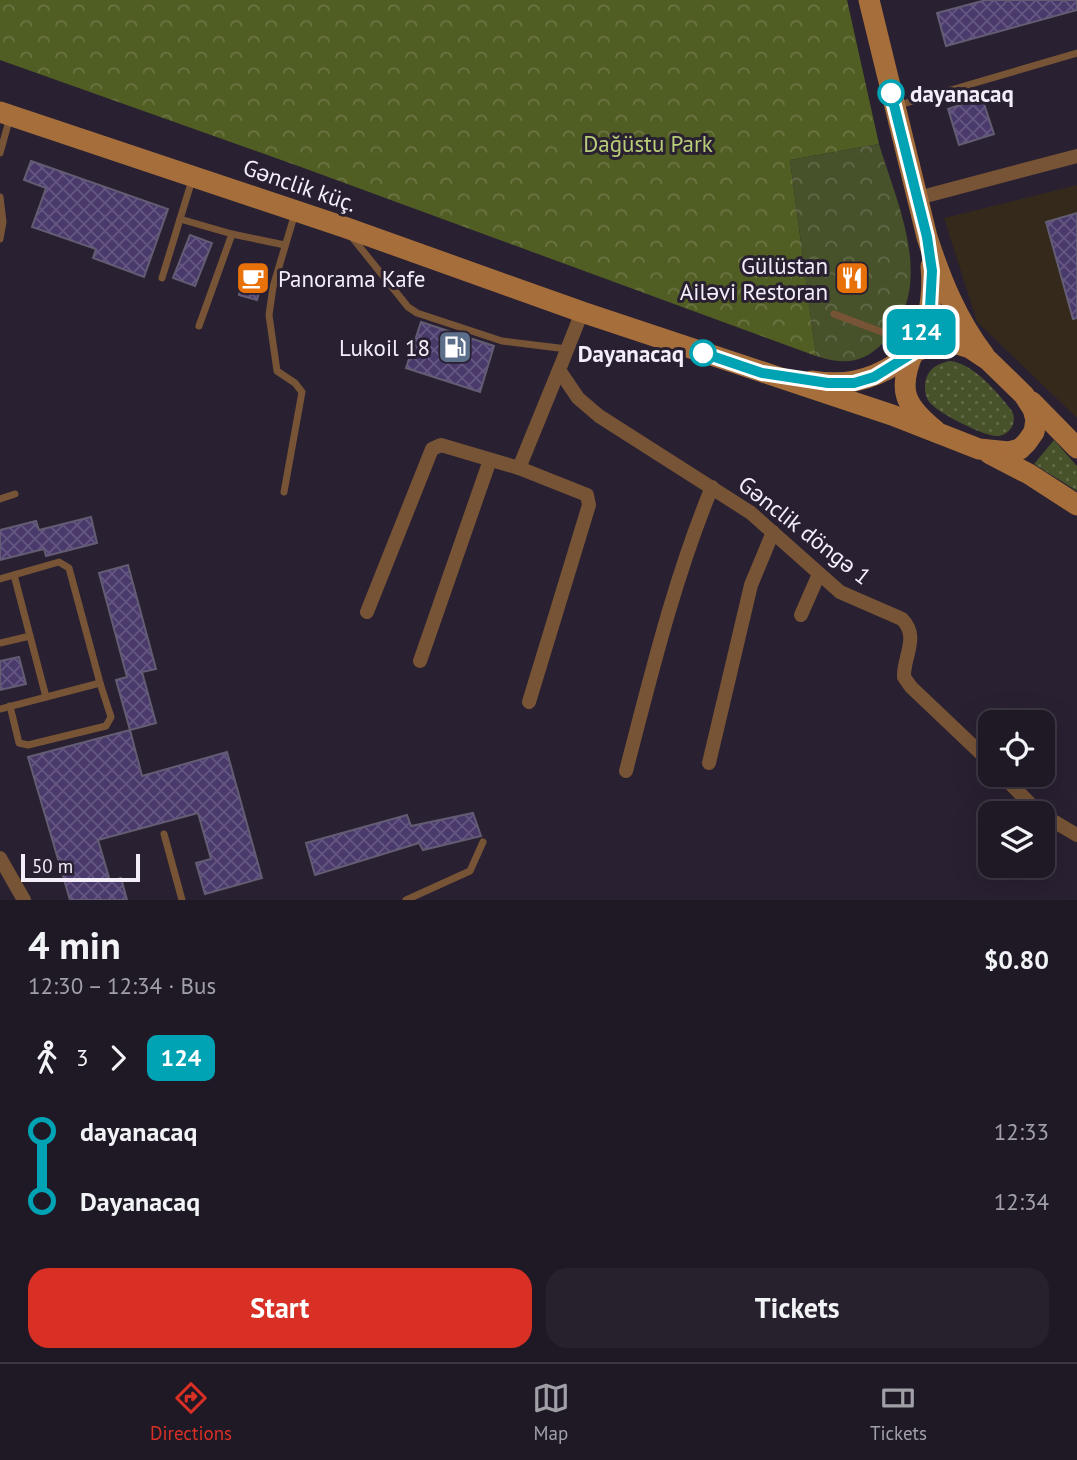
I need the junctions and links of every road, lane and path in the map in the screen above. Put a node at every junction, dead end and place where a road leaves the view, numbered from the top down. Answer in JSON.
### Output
{"nodes":[{"id":1,"x":869,"y":0,"type":"edge"},
{"id":2,"x":1077,"y":53,"type":"edge"},
{"id":3,"x":895,"y":106,"type":"junction"},
{"id":4,"x":5,"y":114,"type":"edge"},
{"id":5,"x":0,"y":153,"type":"edge"},
{"id":6,"x":1077,"y":156,"type":"edge"},
{"id":7,"x":194,"y":176,"type":"junction"},
{"id":8,"x":0,"y":197,"type":"edge"},
{"id":9,"x":918,"y":198,"type":"junction"},
{"id":10,"x":295,"y":212,"type":"junction"},
{"id":11,"x":180,"y":219,"type":"junction"},
{"id":12,"x":344,"y":227,"type":"junction"},
{"id":13,"x":232,"y":234,"type":"junction"},
{"id":14,"x":927,"y":237,"type":"junction"},
{"id":15,"x":0,"y":239,"type":"edge"},
{"id":16,"x":285,"y":245,"type":"junction"},
{"id":17,"x":162,"y":278,"type":"dead end"},
{"id":18,"x":582,"y":312,"type":"junction"},
{"id":19,"x":834,"y":314,"type":"dead end"},
{"id":20,"x":199,"y":326,"type":"dead end"},
{"id":21,"x":567,"y":349,"type":"junction"},
{"id":22,"x":913,"y":353,"type":"junction"},
{"id":23,"x":988,"y":360,"type":"junction"},
{"id":24,"x":559,"y":370,"type":"junction"},
{"id":25,"x":762,"y":373,"type":"junction"},
{"id":26,"x":1024,"y":395,"type":"junction"},
{"id":27,"x":936,"y":431,"type":"junction"},
{"id":28,"x":1077,"y":448,"type":"edge"},
{"id":29,"x":979,"y":449,"type":"junction"},
{"id":30,"x":490,"y":460,"type":"junction"},
{"id":31,"x":519,"y":468,"type":"junction"},
{"id":32,"x":712,"y":487,"type":"junction"},
{"id":33,"x":284,"y":492,"type":"dead end"},
{"id":34,"x":15,"y":494,"type":"dead end"},
{"id":35,"x":0,"y":499,"type":"edge"},
{"id":36,"x":1077,"y":505,"type":"edge"},
{"id":37,"x":773,"y":532,"type":"junction"},
{"id":38,"x":819,"y":574,"type":"junction"},
{"id":39,"x":14,"y":575,"type":"junction"},
{"id":40,"x":0,"y":579,"type":"edge"},
{"id":41,"x":367,"y":612,"type":"dead end"},
{"id":42,"x":801,"y":615,"type":"dead end"},
{"id":43,"x":30,"y":636,"type":"junction"},
{"id":44,"x":0,"y":643,"type":"edge"},
{"id":45,"x":421,"y":661,"type":"dead end"},
{"id":46,"x":100,"y":683,"type":"junction"},
{"id":47,"x":47,"y":697,"type":"junction"},
{"id":48,"x":529,"y":702,"type":"dead end"},
{"id":49,"x":10,"y":706,"type":"junction"},
{"id":50,"x":0,"y":709,"type":"edge"},
{"id":51,"x":978,"y":751,"type":"edge"},
{"id":52,"x":709,"y":763,"type":"dead end"},
{"id":53,"x":626,"y":771,"type":"dead end"},
{"id":54,"x":1014,"y":787,"type":"edge"},
{"id":55,"x":1029,"y":801,"type":"edge"},
{"id":56,"x":1055,"y":822,"type":"edge"},
{"id":57,"x":164,"y":834,"type":"dead end"},
{"id":58,"x":1077,"y":835,"type":"edge"},
{"id":59,"x":483,"y":842,"type":"dead end"},
{"id":60,"x":0,"y":858,"type":"edge"},
{"id":61,"x":24,"y":900,"type":"edge"},
{"id":62,"x":182,"y":900,"type":"edge"},
{"id":63,"x":406,"y":900,"type":"edge"}],
"edges":[{"from":1,"to":3,"type":"main road"},
{"from":2,"to":3,"type":"lane"},
{"from":3,"to":9,"type":"main road"},
{"from":4,"to":5,"type":"lane"},
{"from":4,"to":7,"type":"main road","name":"Gənclik küç."},
{"from":6,"to":9,"type":"street"},
{"from":7,"to":10,"type":"main road","name":"Gənclik küç."},
{"from":7,"to":11,"type":"lane"},
{"from":8,"to":15,"type":"lane"},
{"from":9,"to":14,"type":"main road"},
{"from":10,"to":12,"type":"main road","name":"Gənclik küç."},
{"from":10,"to":16,"type":"lane"},
{"from":11,"to":13,"type":"lane"},
{"from":11,"to":17,"type":"lane"},
{"from":12,"to":18,"type":"main road","name":"Gənclik küç."},
{"from":12,"to":21,"type":"lane"},
{"from":13,"to":16,"type":"lane"},
{"from":13,"to":20,"type":"lane"},
{"from":14,"to":22,"type":"main road"},
{"from":14,"to":23,"type":"main road"},
{"from":16,"to":33,"type":"lane"},
{"from":18,"to":21,"type":"street"},
{"from":18,"to":25,"type":"main road","name":"Gənclik küç."},
{"from":19,"to":22,"type":"lane"},
{"from":21,"to":24,"type":"street"},
{"from":22,"to":23,"type":"main road"},
{"from":22,"to":25,"type":"main road"},
{"from":22,"to":27,"type":"main road"},
{"from":23,"to":26,"type":"main road"},
{"from":24,"to":31,"type":"street"},
{"from":24,"to":32,"type":"street","name":"Gənclik döngə 1"},
{"from":25,"to":27,"type":"main road"},
{"from":26,"to":28,"type":"main road"},
{"from":26,"to":29,"type":"main road"},
{"from":27,"to":29,"type":"main road"},
{"from":29,"to":36,"type":"main road"},
{"from":30,"to":31,"type":"street"},
{"from":30,"to":41,"type":"street"},
{"from":30,"to":45,"type":"street"},
{"from":31,"to":48,"type":"street"},
{"from":32,"to":37,"type":"street","name":"Gənclik döngə 1"},
{"from":32,"to":53,"type":"street"},
{"from":34,"to":35,"type":"lane"},
{"from":37,"to":38,"type":"street","name":"Gənclik döngə 1"},
{"from":37,"to":52,"type":"street"},
{"from":38,"to":42,"type":"street"},
{"from":38,"to":51,"type":"street","name":"Gənclik döngə 1"},
{"from":39,"to":40,"type":"lane"},
{"from":39,"to":43,"type":"lane"},
{"from":39,"to":46,"type":"lane"},
{"from":43,"to":44,"type":"lane"},
{"from":43,"to":47,"type":"lane"},
{"from":46,"to":47,"type":"lane"},
{"from":46,"to":49,"type":"lane"},
{"from":47,"to":49,"type":"lane"},
{"from":49,"to":50,"type":"lane"},
{"from":54,"to":55,"type":"street"},
{"from":56,"to":58,"type":"street"},
{"from":57,"to":62,"type":"lane"},
{"from":59,"to":63,"type":"lane"},
{"from":60,"to":61,"type":"street"}]}
